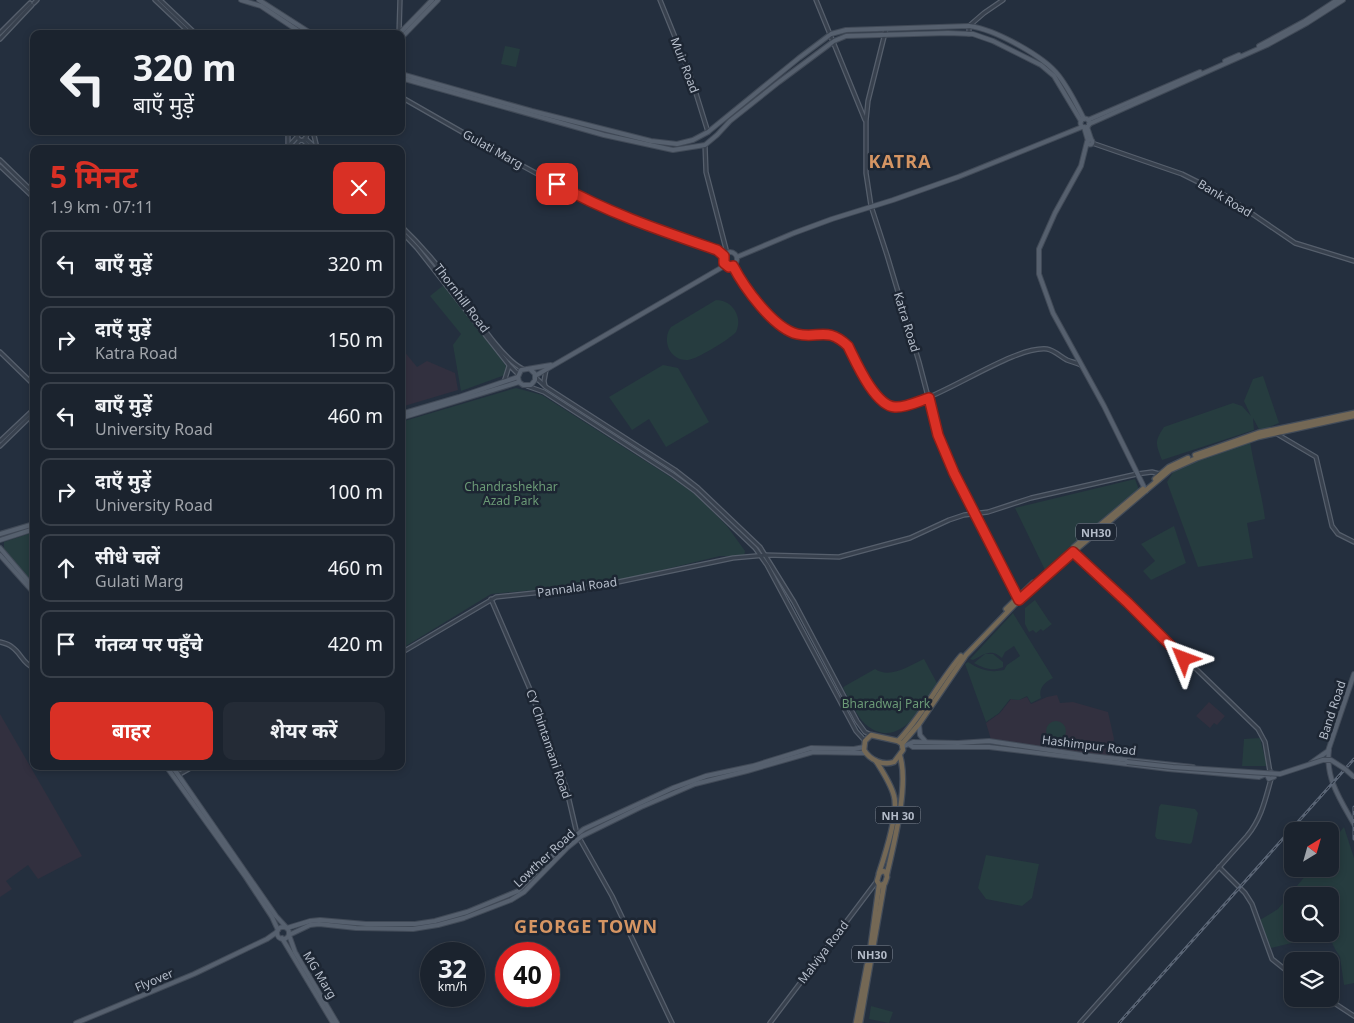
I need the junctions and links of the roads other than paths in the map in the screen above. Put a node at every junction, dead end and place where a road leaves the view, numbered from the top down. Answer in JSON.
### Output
{"nodes":[{"id":1,"x":155,"y":0,"type":"edge"},
{"id":2,"x":241,"y":0,"type":"edge"},
{"id":3,"x":259,"y":0,"type":"edge"},
{"id":4,"x":400,"y":0,"type":"edge"},
{"id":5,"x":432,"y":0,"type":"edge"},
{"id":6,"x":438,"y":0,"type":"edge"},
{"id":7,"x":660,"y":0,"type":"edge"},
{"id":8,"x":816,"y":0,"type":"edge"},
{"id":9,"x":1003,"y":0,"type":"edge"},
{"id":10,"x":1336,"y":0,"type":"edge"},
{"id":11,"x":1342,"y":0,"type":"edge"},
{"id":12,"x":162,"y":1,"type":"edge"},
{"id":13,"x":33,"y":2,"type":"edge"},
{"id":14,"x":970,"y":26,"type":"junction"},
{"id":15,"x":187,"y":30,"type":"edge"},
{"id":16,"x":192,"y":30,"type":"edge"},
{"id":17,"x":297,"y":30,"type":"edge"},
{"id":18,"x":306,"y":30,"type":"edge"},
{"id":19,"x":399,"y":30,"type":"edge"},
{"id":20,"x":403,"y":30,"type":"edge"},
{"id":21,"x":885,"y":32,"type":"junction"},
{"id":22,"x":0,"y":33,"type":"edge"},
{"id":23,"x":405,"y":34,"type":"edge"},
{"id":24,"x":831,"y":34,"type":"junction"},
{"id":25,"x":970,"y":34,"type":"junction"},
{"id":26,"x":0,"y":39,"type":"edge"},
{"id":27,"x":834,"y":41,"type":"junction"},
{"id":28,"x":405,"y":75,"type":"edge"},
{"id":29,"x":405,"y":79,"type":"edge"},
{"id":30,"x":405,"y":99,"type":"edge"},
{"id":31,"x":866,"y":121,"type":"junction"},
{"id":32,"x":1085,"y":124,"type":"junction"},
{"id":33,"x":709,"y":130,"type":"junction"},
{"id":34,"x":300,"y":135,"type":"edge"},
{"id":35,"x":302,"y":135,"type":"edge"},
{"id":36,"x":696,"y":138,"type":"junction"},
{"id":37,"x":714,"y":138,"type":"junction"},
{"id":38,"x":1090,"y":142,"type":"junction"},
{"id":39,"x":290,"y":145,"type":"edge"},
{"id":40,"x":313,"y":145,"type":"edge"},
{"id":41,"x":703,"y":146,"type":"junction"},
{"id":42,"x":0,"y":160,"type":"edge"},
{"id":43,"x":0,"y":166,"type":"edge"},
{"id":44,"x":30,"y":189,"type":"edge"},
{"id":45,"x":30,"y":194,"type":"edge"},
{"id":46,"x":870,"y":206,"type":"junction"},
{"id":47,"x":405,"y":230,"type":"edge"},
{"id":48,"x":405,"y":235,"type":"edge"},
{"id":49,"x":726,"y":254,"type":"junction"},
{"id":50,"x":737,"y":257,"type":"junction"},
{"id":51,"x":1354,"y":262,"type":"edge"},
{"id":52,"x":726,"y":265,"type":"junction"},
{"id":53,"x":733,"y":266,"type":"junction"},
{"id":54,"x":0,"y":352,"type":"edge"},
{"id":55,"x":555,"y":364,"type":"junction"},
{"id":56,"x":1082,"y":365,"type":"junction"},
{"id":57,"x":508,"y":366,"type":"junction"},
{"id":58,"x":523,"y":369,"type":"junction"},
{"id":59,"x":530,"y":369,"type":"junction"},
{"id":60,"x":546,"y":369,"type":"junction"},
{"id":61,"x":535,"y":376,"type":"junction"},
{"id":62,"x":518,"y":378,"type":"junction"},
{"id":63,"x":30,"y":381,"type":"edge"},
{"id":64,"x":504,"y":382,"type":"junction"},
{"id":65,"x":527,"y":386,"type":"junction"},
{"id":66,"x":546,"y":387,"type":"junction"},
{"id":67,"x":929,"y":398,"type":"junction"},
{"id":68,"x":30,"y":412,"type":"edge"},
{"id":69,"x":405,"y":413,"type":"edge"},
{"id":70,"x":1354,"y":415,"type":"edge"},
{"id":71,"x":30,"y":417,"type":"edge"},
{"id":72,"x":405,"y":417,"type":"edge"},
{"id":73,"x":1274,"y":431,"type":"junction"},
{"id":74,"x":0,"y":441,"type":"edge"},
{"id":75,"x":0,"y":446,"type":"edge"},
{"id":76,"x":1137,"y":474,"type":"junction"},
{"id":77,"x":1160,"y":474,"type":"junction"},
{"id":78,"x":1145,"y":490,"type":"junction"},
{"id":79,"x":974,"y":513,"type":"junction"},
{"id":80,"x":30,"y":525,"type":"edge"},
{"id":81,"x":30,"y":530,"type":"edge"},
{"id":82,"x":0,"y":534,"type":"edge"},
{"id":83,"x":0,"y":540,"type":"edge"},
{"id":84,"x":1354,"y":542,"type":"edge"},
{"id":85,"x":0,"y":548,"type":"edge"},
{"id":86,"x":1072,"y":551,"type":"junction"},
{"id":87,"x":0,"y":555,"type":"edge"},
{"id":88,"x":766,"y":555,"type":"junction"},
{"id":89,"x":761,"y":556,"type":"junction"},
{"id":90,"x":30,"y":583,"type":"edge"},
{"id":91,"x":30,"y":589,"type":"edge"},
{"id":92,"x":1018,"y":598,"type":"junction"},
{"id":93,"x":491,"y":599,"type":"junction"},
{"id":94,"x":0,"y":642,"type":"edge"},
{"id":95,"x":405,"y":651,"type":"edge"},
{"id":96,"x":30,"y":665,"type":"edge"},
{"id":97,"x":1354,"y":674,"type":"edge"},
{"id":98,"x":918,"y":724,"type":"junction"},
{"id":99,"x":871,"y":735,"type":"junction"},
{"id":100,"x":926,"y":742,"type":"junction"},
{"id":101,"x":864,"y":744,"type":"junction"},
{"id":102,"x":901,"y":744,"type":"junction"},
{"id":103,"x":910,"y":745,"type":"junction"},
{"id":104,"x":1329,"y":748,"type":"junction"},
{"id":105,"x":865,"y":753,"type":"junction"},
{"id":106,"x":900,"y":756,"type":"junction"},
{"id":107,"x":876,"y":761,"type":"junction"},
{"id":108,"x":1122,"y":762,"type":"junction"},
{"id":109,"x":169,"y":770,"type":"edge"},
{"id":110,"x":175,"y":770,"type":"edge"},
{"id":111,"x":187,"y":770,"type":"edge"},
{"id":112,"x":1268,"y":774,"type":"junction"},
{"id":113,"x":178,"y":775,"type":"junction"},
{"id":114,"x":1354,"y":777,"type":"edge"},
{"id":115,"x":1273,"y":778,"type":"junction"},
{"id":116,"x":1354,"y":824,"type":"edge"},
{"id":117,"x":578,"y":836,"type":"junction"},
{"id":118,"x":1219,"y":867,"type":"junction"},
{"id":119,"x":879,"y":873,"type":"junction"},
{"id":120,"x":887,"y":874,"type":"junction"},
{"id":121,"x":880,"y":884,"type":"junction"},
{"id":122,"x":287,"y":928,"type":"junction"},
{"id":123,"x":279,"y":934,"type":"junction"},
{"id":124,"x":289,"y":935,"type":"junction"},
{"id":125,"x":1284,"y":969,"type":"edge"},
{"id":126,"x":1339,"y":1006,"type":"edge"},
{"id":127,"x":1354,"y":1016,"type":"edge"},
{"id":128,"x":76,"y":1023,"type":"edge"},
{"id":129,"x":333,"y":1023,"type":"edge"},
{"id":130,"x":337,"y":1023,"type":"edge"},
{"id":131,"x":672,"y":1023,"type":"edge"},
{"id":132,"x":770,"y":1023,"type":"edge"},
{"id":133,"x":858,"y":1023,"type":"edge"},
{"id":134,"x":1080,"y":1023,"type":"edge"}],
"edges":[{"from":1,"to":15,"type":"street"},
{"from":2,"to":17,"type":"main road"},
{"from":3,"to":18,"type":"main road"},
{"from":4,"to":19,"type":"street"},
{"from":5,"to":20,"type":"main road"},
{"from":6,"to":23,"type":"main road"},
{"from":7,"to":33,"type":"street","name":"Muir Road"},
{"from":8,"to":24,"type":"street"},
{"from":9,"to":14,"type":"street"},
{"from":10,"to":32,"type":"main road"},
{"from":11,"to":32,"type":"main road"},
{"from":12,"to":16,"type":"street"},
{"from":13,"to":22,"type":"street"},
{"from":13,"to":26,"type":"street"},
{"from":14,"to":21,"type":"main road"},
{"from":14,"to":25,"type":"street"},
{"from":14,"to":32,"type":"main road"},
{"from":21,"to":24,"type":"main road"},
{"from":21,"to":25,"type":"main road"},
{"from":21,"to":27,"type":"main road"},
{"from":21,"to":31,"type":"street","name":"Katra Road"},
{"from":24,"to":27,"type":"street"},
{"from":24,"to":33,"type":"main road"},
{"from":25,"to":32,"type":"main road"},
{"from":27,"to":31,"type":"street"},
{"from":27,"to":37,"type":"main road"},
{"from":28,"to":36,"type":"main road"},
{"from":29,"to":41,"type":"main road"},
{"from":30,"to":49,"type":"street","name":"Gulati Marg"},
{"from":31,"to":46,"type":"street","name":"Katra Road"},
{"from":32,"to":38,"type":"main road"},
{"from":32,"to":46,"type":"main road"},
{"from":33,"to":36,"type":"main road"},
{"from":33,"to":37,"type":"main road"},
{"from":34,"to":39,"type":"street"},
{"from":35,"to":40,"type":"street"},
{"from":36,"to":41,"type":"main road"},
{"from":37,"to":41,"type":"main road"},
{"from":38,"to":51,"type":"street","name":"Bank Road"},
{"from":38,"to":56,"type":"main road"},
{"from":41,"to":49,"type":"street"},
{"from":42,"to":44,"type":"street"},
{"from":43,"to":45,"type":"street"},
{"from":46,"to":50,"type":"main road"},
{"from":46,"to":67,"type":"street","name":"Katra Road"},
{"from":47,"to":58,"type":"street","name":"Thornhill Road"},
{"from":48,"to":57,"type":"street","name":"Thornhill Road"},
{"from":49,"to":50,"type":"main road"},
{"from":49,"to":52,"type":"main road"},
{"from":50,"to":53,"type":"main road"},
{"from":52,"to":53,"type":"main road"},
{"from":52,"to":55,"type":"main road"},
{"from":53,"to":67,"type":"street"},
{"from":54,"to":63,"type":"street"},
{"from":55,"to":59,"type":"main road"},
{"from":55,"to":60,"type":"main road"},
{"from":56,"to":67,"type":"street"},
{"from":56,"to":76,"type":"main road"},
{"from":57,"to":62,"type":"street","name":"Thornhill Road"},
{"from":57,"to":64,"type":"street"},
{"from":58,"to":59,"type":"main road"},
{"from":58,"to":62,"type":"main road"},
{"from":59,"to":61,"type":"main road"},
{"from":60,"to":61,"type":"main road"},
{"from":60,"to":66,"type":"street"},
{"from":61,"to":65,"type":"main road"},
{"from":61,"to":66,"type":"street"},
{"from":62,"to":64,"type":"main road"},
{"from":62,"to":65,"type":"main road"},
{"from":62,"to":72,"type":"main road"},
{"from":64,"to":69,"type":"main road"},
{"from":65,"to":89,"type":"street"},
{"from":66,"to":88,"type":"street"},
{"from":67,"to":79,"type":"street","name":"Katra Road"},
{"from":68,"to":74,"type":"street"},
{"from":70,"to":73,"type":"highway"},
{"from":71,"to":75,"type":"street"},
{"from":73,"to":77,"type":"highway"},
{"from":73,"to":78,"type":"highway"},
{"from":73,"to":84,"type":"street"},
{"from":76,"to":77,"type":"street","name":"Pannalal Road"},
{"from":76,"to":78,"type":"main road"},
{"from":76,"to":79,"type":"street","name":"Pannalal Road"},
{"from":77,"to":78,"type":"highway"},
{"from":78,"to":86,"type":"highway"},
{"from":79,"to":88,"type":"street","name":"Pannalal Road"},
{"from":79,"to":92,"type":"street","name":"Katra Road"},
{"from":80,"to":82,"type":"main road"},
{"from":81,"to":83,"type":"main road"},
{"from":85,"to":90,"type":"main road"},
{"from":86,"to":92,"type":"highway"},
{"from":86,"to":112,"type":"street"},
{"from":87,"to":91,"type":"main road"},
{"from":88,"to":89,"type":"street","name":"Pannalal Road"},
{"from":88,"to":99,"type":"street"},
{"from":89,"to":93,"type":"street","name":"Pannalal Road"},
{"from":89,"to":101,"type":"street"},
{"from":92,"to":98,"type":"highway"},
{"from":92,"to":102,"type":"highway"},
{"from":93,"to":95,"type":"street","name":"Pannalal Road"},
{"from":93,"to":117,"type":"street","name":"CY Chintamani Road"},
{"from":94,"to":96,"type":"street"},
{"from":97,"to":104,"type":"main road","name":"Band Road"},
{"from":98,"to":100,"type":"main road"},
{"from":98,"to":102,"type":"highway"},
{"from":99,"to":101,"type":"highway"},
{"from":99,"to":102,"type":"highway"},
{"from":100,"to":103,"type":"main road","name":"Hashimpur Road"},
{"from":100,"to":108,"type":"main road","name":"Hashimpur Road"},
{"from":101,"to":105,"type":"highway"},
{"from":101,"to":117,"type":"main road","name":"Lowther Road"},
{"from":102,"to":103,"type":"main road","name":"Hashimpur Road"},
{"from":102,"to":106,"type":"highway"},
{"from":103,"to":108,"type":"main road"},
{"from":104,"to":115,"type":"main road","name":"Band Road"},
{"from":104,"to":116,"type":"main road"},
{"from":105,"to":107,"type":"highway"},
{"from":105,"to":117,"type":"main road","name":"Lowther Road"},
{"from":106,"to":107,"type":"highway"},
{"from":106,"to":120,"type":"highway","number":"NH 30"},
{"from":107,"to":119,"type":"highway","number":"NH 30"},
{"from":108,"to":112,"type":"main road","name":"Hashimpur Road"},
{"from":108,"to":114,"type":"main road","bridge":true},
{"from":109,"to":123,"type":"main road"},
{"from":110,"to":113,"type":"main road"},
{"from":111,"to":113,"type":"street"},
{"from":112,"to":115,"type":"main road"},
{"from":113,"to":122,"type":"main road"},
{"from":115,"to":118,"type":"street"},
{"from":117,"to":122,"type":"main road","name":"Lowther Road"},
{"from":117,"to":124,"type":"main road","name":"Lowther Road"},
{"from":117,"to":131,"type":"street","name":"CY Chintamani Road"},
{"from":118,"to":125,"type":"street"},
{"from":118,"to":134,"type":"street"},
{"from":119,"to":120,"type":"highway"},
{"from":119,"to":121,"type":"highway","number":"NH 30"},
{"from":120,"to":121,"type":"highway","number":"NH 30"},
{"from":121,"to":132,"type":"street","name":"Malviya Road"},
{"from":121,"to":133,"type":"highway","number":"NH30"},
{"from":122,"to":123,"type":"main road","name":"Lowther Road"},
{"from":122,"to":124,"type":"main road","name":"MG Marg"},
{"from":123,"to":124,"type":"main road","name":"Lowther Road"},
{"from":123,"to":128,"type":"main road","name":"Flyover"},
{"from":123,"to":129,"type":"main road"},
{"from":124,"to":130,"type":"main road","name":"MG Marg"},
{"from":126,"to":127,"type":"street"}]}
